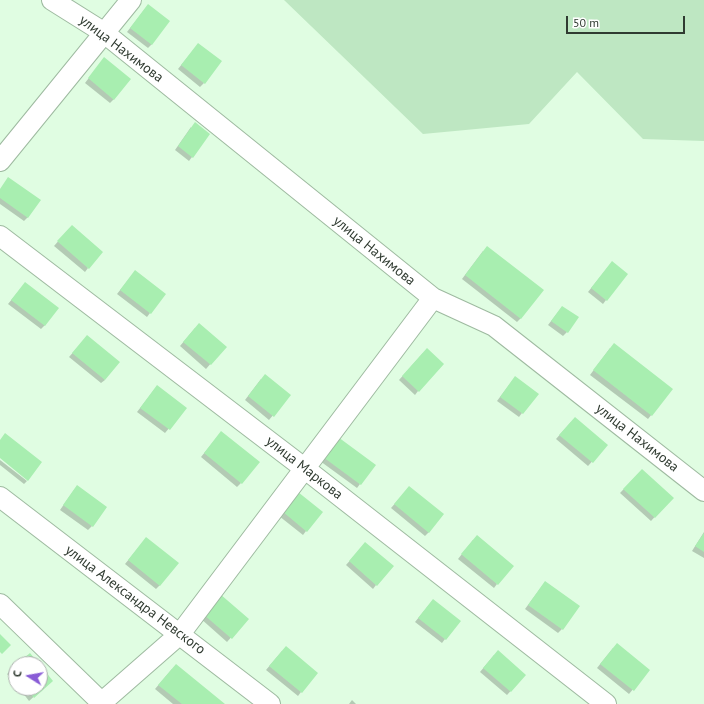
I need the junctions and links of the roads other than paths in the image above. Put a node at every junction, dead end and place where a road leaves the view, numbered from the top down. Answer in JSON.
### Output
{"nodes":[{"id":1,"x":52,"y":0,"type":"edge"},
{"id":2,"x":130,"y":0,"type":"edge"},
{"id":3,"x":103,"y":32,"type":"junction"},
{"id":4,"x":0,"y":161,"type":"edge"},
{"id":5,"x":0,"y":236,"type":"edge"},
{"id":6,"x":433,"y":298,"type":"junction"},
{"id":7,"x":304,"y":468,"type":"junction"},
{"id":8,"x":704,"y":491,"type":"edge"},
{"id":9,"x":0,"y":497,"type":"edge"},
{"id":10,"x":0,"y":604,"type":"edge"},
{"id":11,"x":180,"y":634,"type":"junction"},
{"id":12,"x":101,"y":704,"type":"edge"},
{"id":13,"x":270,"y":704,"type":"edge"},
{"id":14,"x":606,"y":704,"type":"edge"}],
"edges":[{"from":1,"to":3,"type":"street","name":"улица Нахимова"},
{"from":2,"to":3,"type":"street"},
{"from":3,"to":4,"type":"street"},
{"from":3,"to":6,"type":"street","name":"улица Нахимова"},
{"from":5,"to":7,"type":"street","name":"улица Маркова"},
{"from":6,"to":7,"type":"street"},
{"from":6,"to":8,"type":"street","name":"улица Нахимова"},
{"from":7,"to":11,"type":"street"},
{"from":7,"to":14,"type":"street","name":"улица Маркова"},
{"from":9,"to":11,"type":"street","name":"улица Александра Невского"},
{"from":10,"to":12,"type":"street"},
{"from":11,"to":12,"type":"street"},
{"from":11,"to":13,"type":"street","name":"улица Александра Невского"}]}
